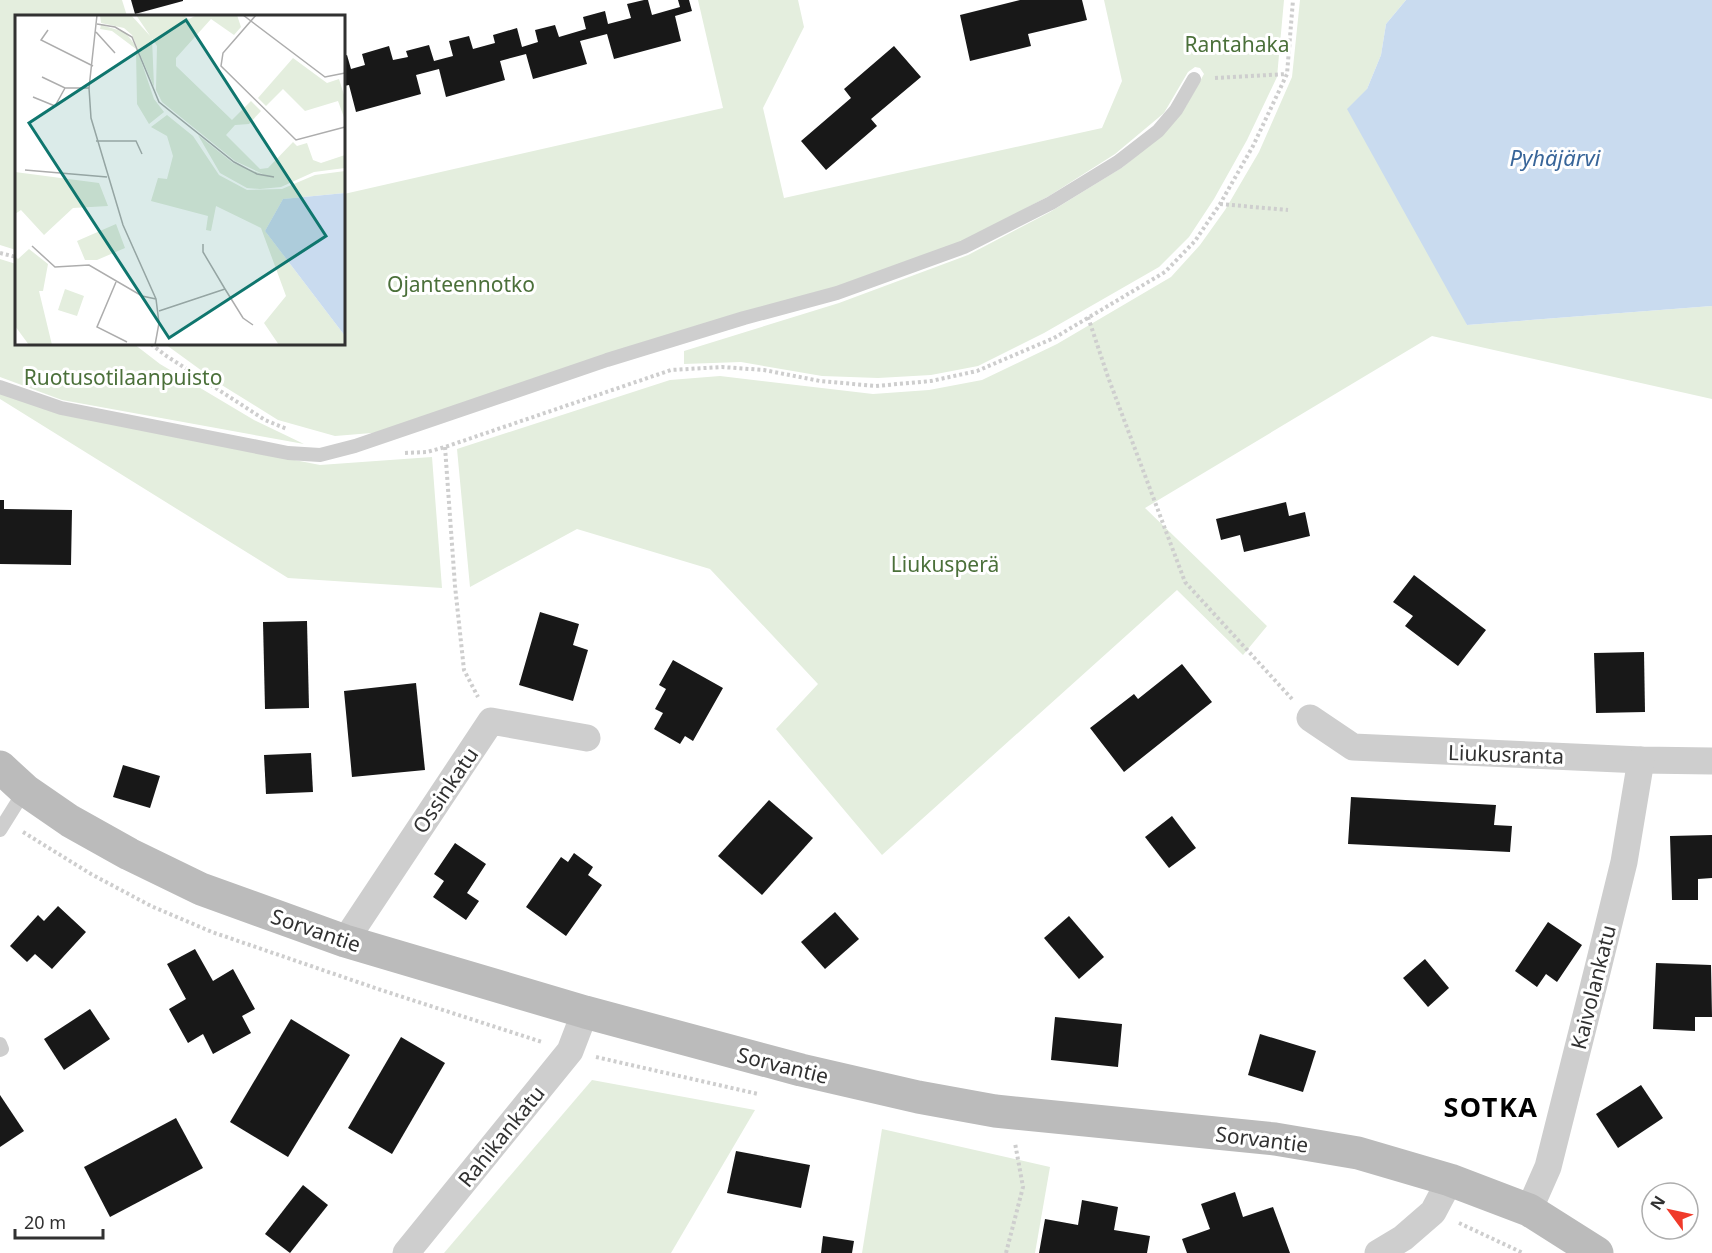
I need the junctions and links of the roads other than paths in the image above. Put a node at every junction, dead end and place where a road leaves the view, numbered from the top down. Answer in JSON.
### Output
{"nodes":[{"id":1,"x":1194,"y":79,"type":"road end"},
{"id":2,"x":0,"y":387,"type":"edge"},
{"id":3,"x":1310,"y":718,"type":"road end"},
{"id":4,"x":587,"y":738,"type":"dead end"},
{"id":5,"x":1641,"y":760,"type":"junction"},
{"id":6,"x":1712,"y":760,"type":"edge"},
{"id":7,"x":0,"y":767,"type":"edge"},
{"id":8,"x":25,"y":790,"type":"junction"},
{"id":9,"x":0,"y":830,"type":"edge"},
{"id":10,"x":345,"y":941,"type":"junction"},
{"id":11,"x":585,"y":1012,"type":"junction"},
{"id":12,"x":0,"y":1044,"type":"edge"},
{"id":13,"x":0,"y":1050,"type":"edge"},
{"id":14,"x":1450,"y":1180,"type":"junction"},
{"id":15,"x":1529,"y":1210,"type":"junction"},
{"id":16,"x":406,"y":1253,"type":"edge"},
{"id":17,"x":1378,"y":1253,"type":"edge"},
{"id":18,"x":1597,"y":1253,"type":"edge"}],
"edges":[{"from":1,"to":2,"type":"lane"},
{"from":3,"to":5,"type":"street","name":"Liukusranta"},
{"from":4,"to":10,"type":"street","name":"Ossinkatu"},
{"from":5,"to":6,"type":"street","name":"Liukusranta"},
{"from":5,"to":15,"type":"street","name":"Kaivolankatu"},
{"from":7,"to":8,"type":"main road","name":"Sorvantie"},
{"from":8,"to":9,"type":"lane"},
{"from":8,"to":10,"type":"main road","name":"Sorvantie"},
{"from":10,"to":11,"type":"main road","name":"Sorvantie"},
{"from":11,"to":14,"type":"main road","name":"Sorvantie"},
{"from":11,"to":16,"type":"street","name":"Rahikankatu"},
{"from":12,"to":13,"type":"lane"},
{"from":14,"to":15,"type":"main road","name":"Sorvantie"},
{"from":14,"to":17,"type":"street"},
{"from":15,"to":18,"type":"main road","name":"Sorvantie"}]}
